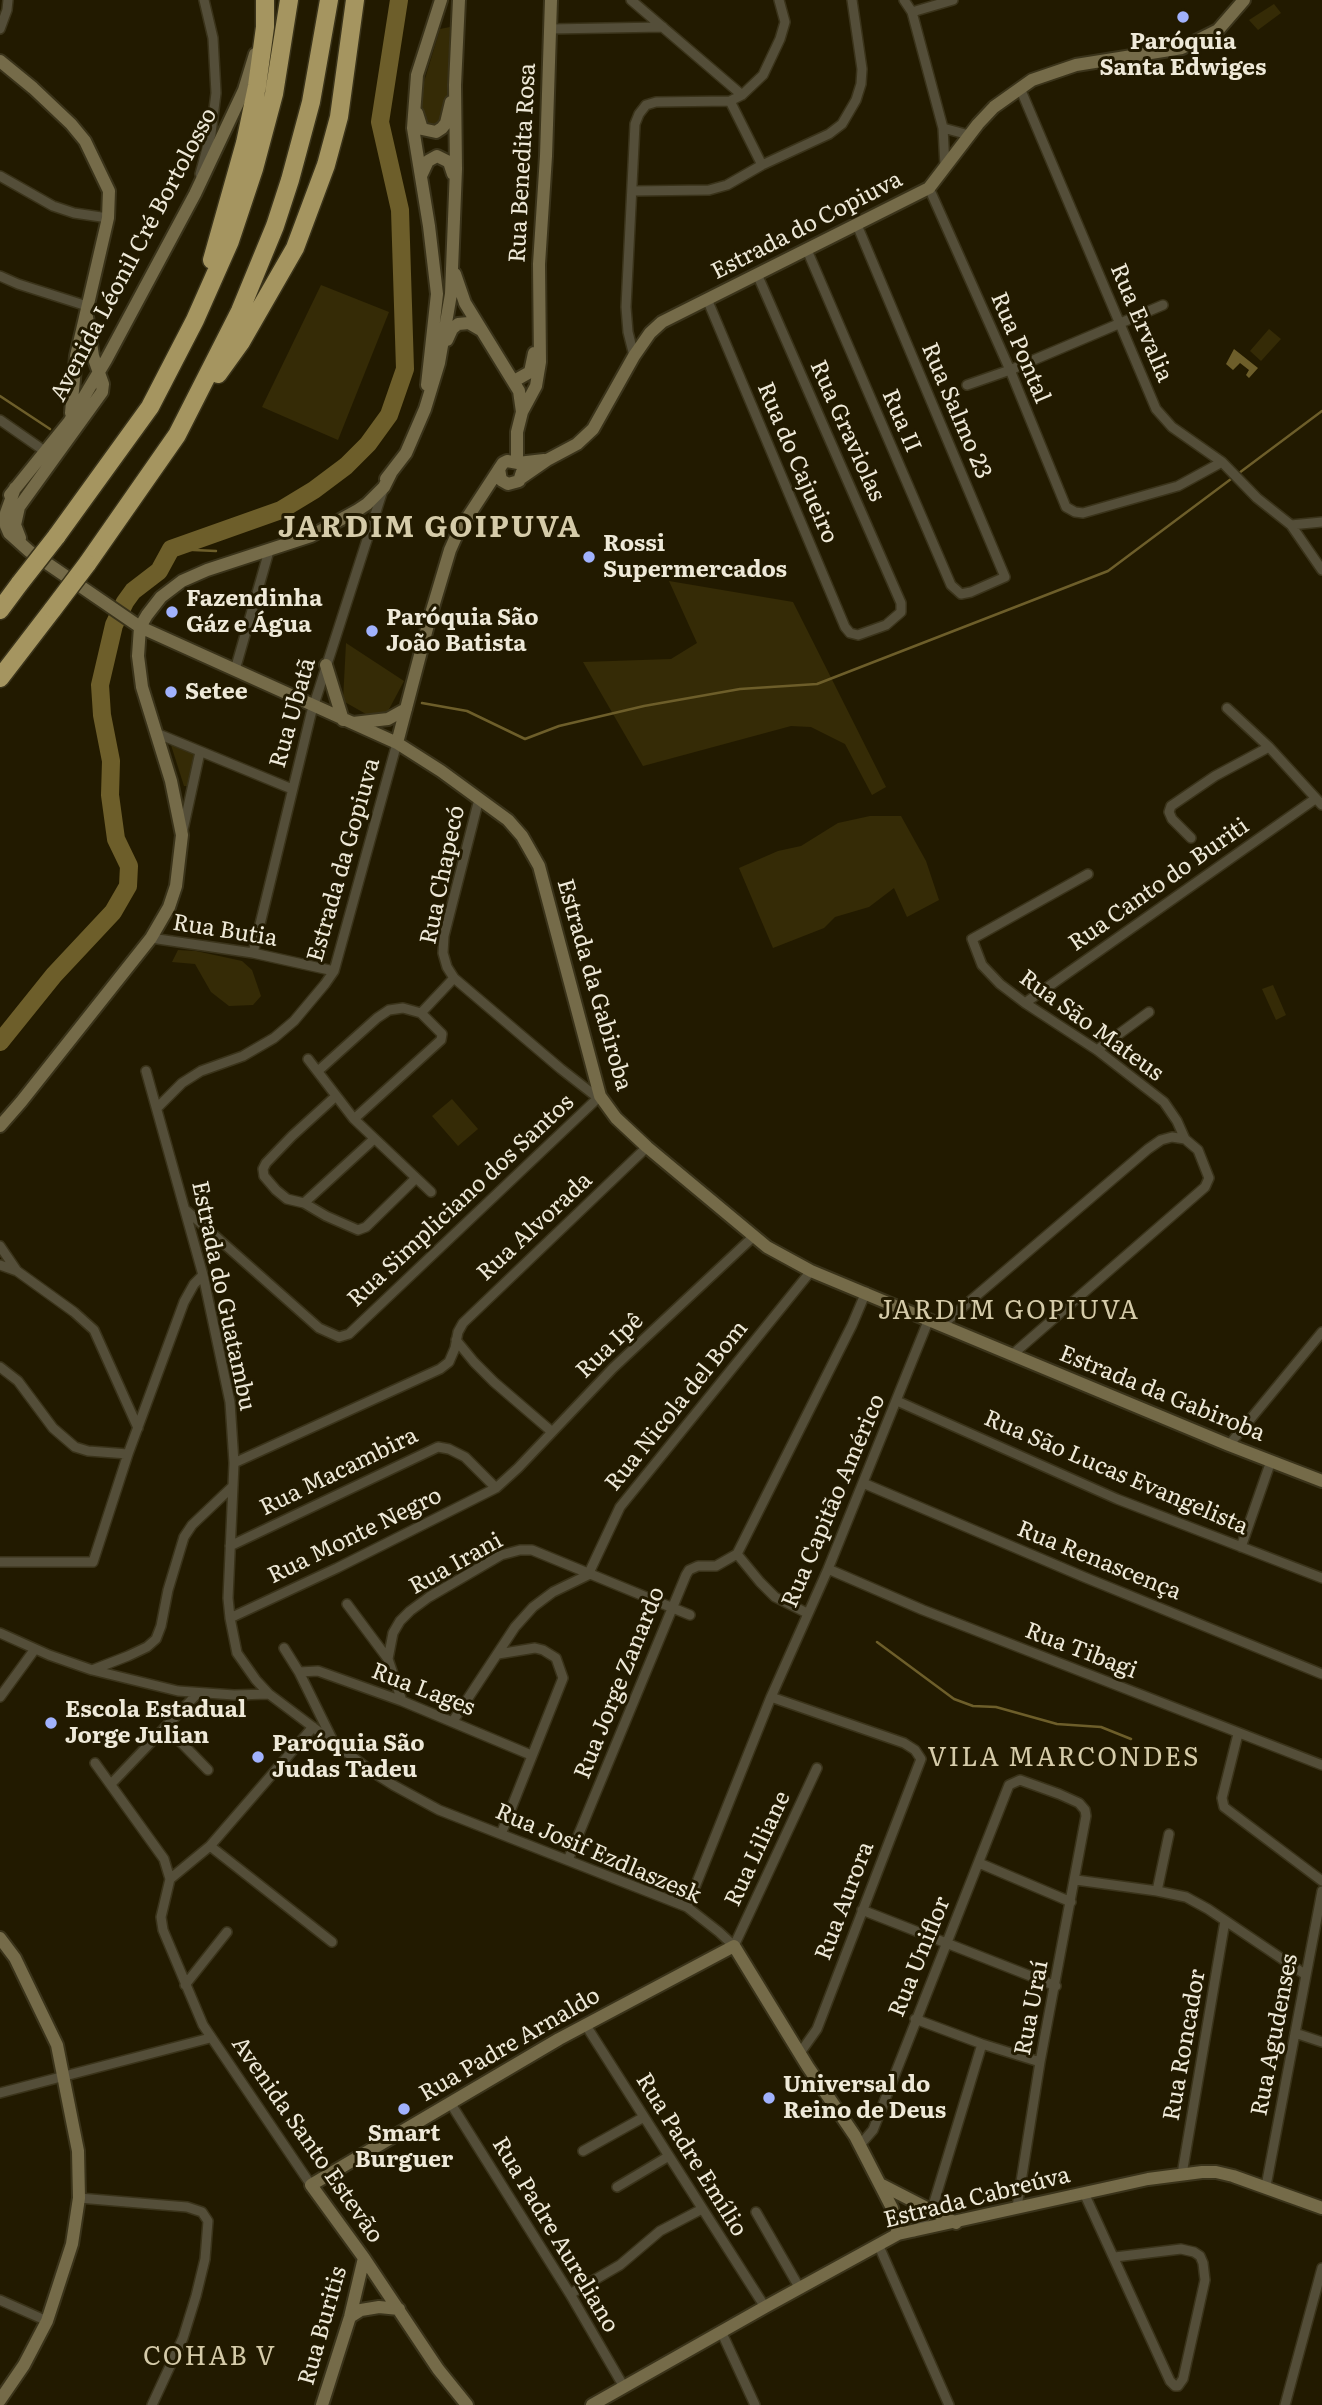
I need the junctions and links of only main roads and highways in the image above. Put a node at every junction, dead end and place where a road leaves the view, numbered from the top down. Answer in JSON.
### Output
{"nodes":[{"id":1,"x":289,"y":0,"type":"edge"},
{"id":2,"x":329,"y":0,"type":"edge"},
{"id":3,"x":355,"y":0,"type":"edge"},
{"id":4,"x":441,"y":0,"type":"edge"},
{"id":5,"x":459,"y":0,"type":"edge"},
{"id":6,"x":551,"y":0,"type":"edge"},
{"id":7,"x":1244,"y":0,"type":"edge"},
{"id":8,"x":265,"y":1,"type":"edge"},
{"id":9,"x":0,"y":61,"type":"edge"},
{"id":10,"x":455,"y":85,"type":"junction"},
{"id":11,"x":414,"y":96,"type":"junction"},
{"id":12,"x":421,"y":178,"type":"junction"},
{"id":13,"x":455,"y":181,"type":"junction"},
{"id":14,"x":451,"y":250,"type":"junction"},
{"id":15,"x":450,"y":293,"type":"junction"},
{"id":16,"x":87,"y":308,"type":"junction"},
{"id":17,"x":195,"y":320,"type":"junction"},
{"id":18,"x":540,"y":328,"type":"junction"},
{"id":19,"x":481,"y":330,"type":"junction"},
{"id":20,"x":439,"y":363,"type":"junction"},
{"id":21,"x":97,"y":373,"type":"junction"},
{"id":22,"x":75,"y":379,"type":"junction"},
{"id":23,"x":514,"y":381,"type":"junction"},
{"id":24,"x":522,"y":412,"type":"junction"},
{"id":25,"x":69,"y":422,"type":"junction"},
{"id":26,"x":517,"y":432,"type":"junction"},
{"id":27,"x":177,"y":435,"type":"junction"},
{"id":28,"x":411,"y":439,"type":"junction"},
{"id":29,"x":547,"y":460,"type":"junction"},
{"id":30,"x":518,"y":463,"type":"junction"},
{"id":31,"x":501,"y":466,"type":"junction"},
{"id":32,"x":391,"y":473,"type":"junction"},
{"id":33,"x":516,"y":481,"type":"junction"},
{"id":34,"x":15,"y":488,"type":"junction"},
{"id":35,"x":481,"y":498,"type":"junction"},
{"id":36,"x":0,"y":506,"type":"edge"},
{"id":37,"x":356,"y":511,"type":"junction"},
{"id":38,"x":29,"y":551,"type":"junction"},
{"id":39,"x":0,"y":610,"type":"edge"},
{"id":40,"x":140,"y":627,"type":"junction"},
{"id":41,"x":326,"y":665,"type":"road end"},
{"id":42,"x":0,"y":678,"type":"edge"},
{"id":43,"x":406,"y":709,"type":"junction"},
{"id":44,"x":346,"y":721,"type":"junction"},
{"id":45,"x":397,"y":743,"type":"junction"},
{"id":46,"x":0,"y":1126,"type":"edge"},
{"id":47,"x":1322,"y":1481,"type":"edge"},
{"id":48,"x":0,"y":1938,"type":"edge"},
{"id":49,"x":882,"y":2185,"type":"junction"},
{"id":50,"x":311,"y":2186,"type":"joint"},
{"id":51,"x":1322,"y":2208,"type":"edge"},
{"id":52,"x":956,"y":2223,"type":"junction"},
{"id":53,"x":898,"y":2234,"type":"junction"},
{"id":54,"x":364,"y":2258,"type":"junction"},
{"id":55,"x":399,"y":2309,"type":"junction"},
{"id":56,"x":351,"y":2317,"type":"junction"},
{"id":57,"x":0,"y":2400,"type":"edge"},
{"id":58,"x":322,"y":2405,"type":"edge"},
{"id":59,"x":467,"y":2405,"type":"edge"},
{"id":60,"x":592,"y":2405,"type":"edge"}],
"edges":[{"from":1,"to":17,"type":"highway"},
{"from":2,"to":27,"type":"highway"},
{"from":3,"to":27,"type":"highway"},
{"from":4,"to":11,"type":"main road"},
{"from":5,"to":10,"type":"main road"},
{"from":6,"to":18,"type":"main road","name":"Rua Benedita Rosa"},
{"from":7,"to":29,"type":"main road","name":"Estrada do Copiuva"},
{"from":8,"to":17,"type":"highway"},
{"from":8,"to":21,"type":"main road","name":"Avenida Léonil Cré Bortolosso"},
{"from":9,"to":16,"type":"main road"},
{"from":10,"to":11,"type":"main road"},
{"from":10,"to":13,"type":"main road"},
{"from":11,"to":12,"type":"main road"},
{"from":12,"to":13,"type":"main road"},
{"from":12,"to":15,"type":"main road"},
{"from":12,"to":28,"type":"main road"},
{"from":13,"to":14,"type":"main road"},
{"from":14,"to":15,"type":"main road"},
{"from":14,"to":19,"type":"main road"},
{"from":15,"to":19,"type":"main road"},
{"from":15,"to":20,"type":"main road"},
{"from":16,"to":21,"type":"main road"},
{"from":16,"to":22,"type":"main road"},
{"from":17,"to":39,"type":"highway","bridge":true},
{"from":18,"to":23,"type":"main road","name":"Rua Benedita Rosa"},
{"from":18,"to":24,"type":"main road","name":"Rua Benedita Rosa"},
{"from":19,"to":20,"type":"main road"},
{"from":19,"to":23,"type":"main road"},
{"from":20,"to":28,"type":"main road"},
{"from":21,"to":22,"type":"main road"},
{"from":21,"to":25,"type":"main road","name":"Avenida Léonil Cré Bortolosso"},
{"from":21,"to":38,"type":"main road"},
{"from":22,"to":25,"type":"main road"},
{"from":23,"to":24,"type":"main road","name":"Rua Benedita Rosa"},
{"from":24,"to":26,"type":"main road","name":"Rua Benedita Rosa"},
{"from":25,"to":34,"type":"main road","name":"Avenida Léonil Cré Bortolosso"},
{"from":26,"to":30,"type":"main road","name":"Rua Benedita Rosa"},
{"from":26,"to":31,"type":"main road","name":"Rua Benedita Rosa"},
{"from":27,"to":42,"type":"highway","bridge":true},
{"from":28,"to":32,"type":"main road"},
{"from":29,"to":30,"type":"main road"},
{"from":29,"to":33,"type":"main road","name":"Estrada do Copiuva"},
{"from":30,"to":31,"type":"main road"},
{"from":30,"to":33,"type":"main road"},
{"from":31,"to":33,"type":"main road"},
{"from":31,"to":35,"type":"main road","name":"Rua Benedita Rosa"},
{"from":32,"to":37,"type":"main road"},
{"from":32,"to":37,"type":"main road"},
{"from":33,"to":35,"type":"main road","name":"Estrada do Copiuva"},
{"from":34,"to":36,"type":"main road","name":"Avenida Léonil Cré Bortolosso"},
{"from":34,"to":38,"type":"main road","name":"Estrada da Gabiroba"},
{"from":35,"to":43,"type":"main road","name":"Rua Benedita Rosa"},
{"from":37,"to":40,"type":"main road"},
{"from":38,"to":40,"type":"main road","name":"Estrada da Gabiroba"},
{"from":40,"to":44,"type":"main road","name":"Estrada da Gabiroba"},
{"from":40,"to":46,"type":"main road"},
{"from":41,"to":44,"type":"main road"},
{"from":43,"to":44,"type":"main road"},
{"from":43,"to":45,"type":"main road","name":"Rua Benedita Rosa"},
{"from":44,"to":45,"type":"main road","name":"Estrada da Gabiroba"},
{"from":45,"to":47,"type":"main road","name":"Estrada da Gabiroba"},
{"from":48,"to":57,"type":"main road"},
{"from":49,"to":50,"type":"main road","name":"Rua Padre Arnaldo"},
{"from":49,"to":52,"type":"main road"},
{"from":49,"to":53,"type":"main road"},
{"from":50,"to":54,"type":"main road","name":"Avenida Santo Estevão"},
{"from":51,"to":52,"type":"main road","name":"Estrada Cabreúva"},
{"from":52,"to":53,"type":"main road","name":"Estrada Cabreúva"},
{"from":53,"to":60,"type":"main road","name":"Estrada Cabreúva"},
{"from":54,"to":55,"type":"main road","name":"Avenida Santo Estevão"},
{"from":54,"to":56,"type":"main road","name":"Rua Buritis"},
{"from":55,"to":56,"type":"main road"},
{"from":55,"to":59,"type":"main road","name":"Avenida Santo Estevão"},
{"from":56,"to":58,"type":"main road","name":"Rua Buritis"}]}
